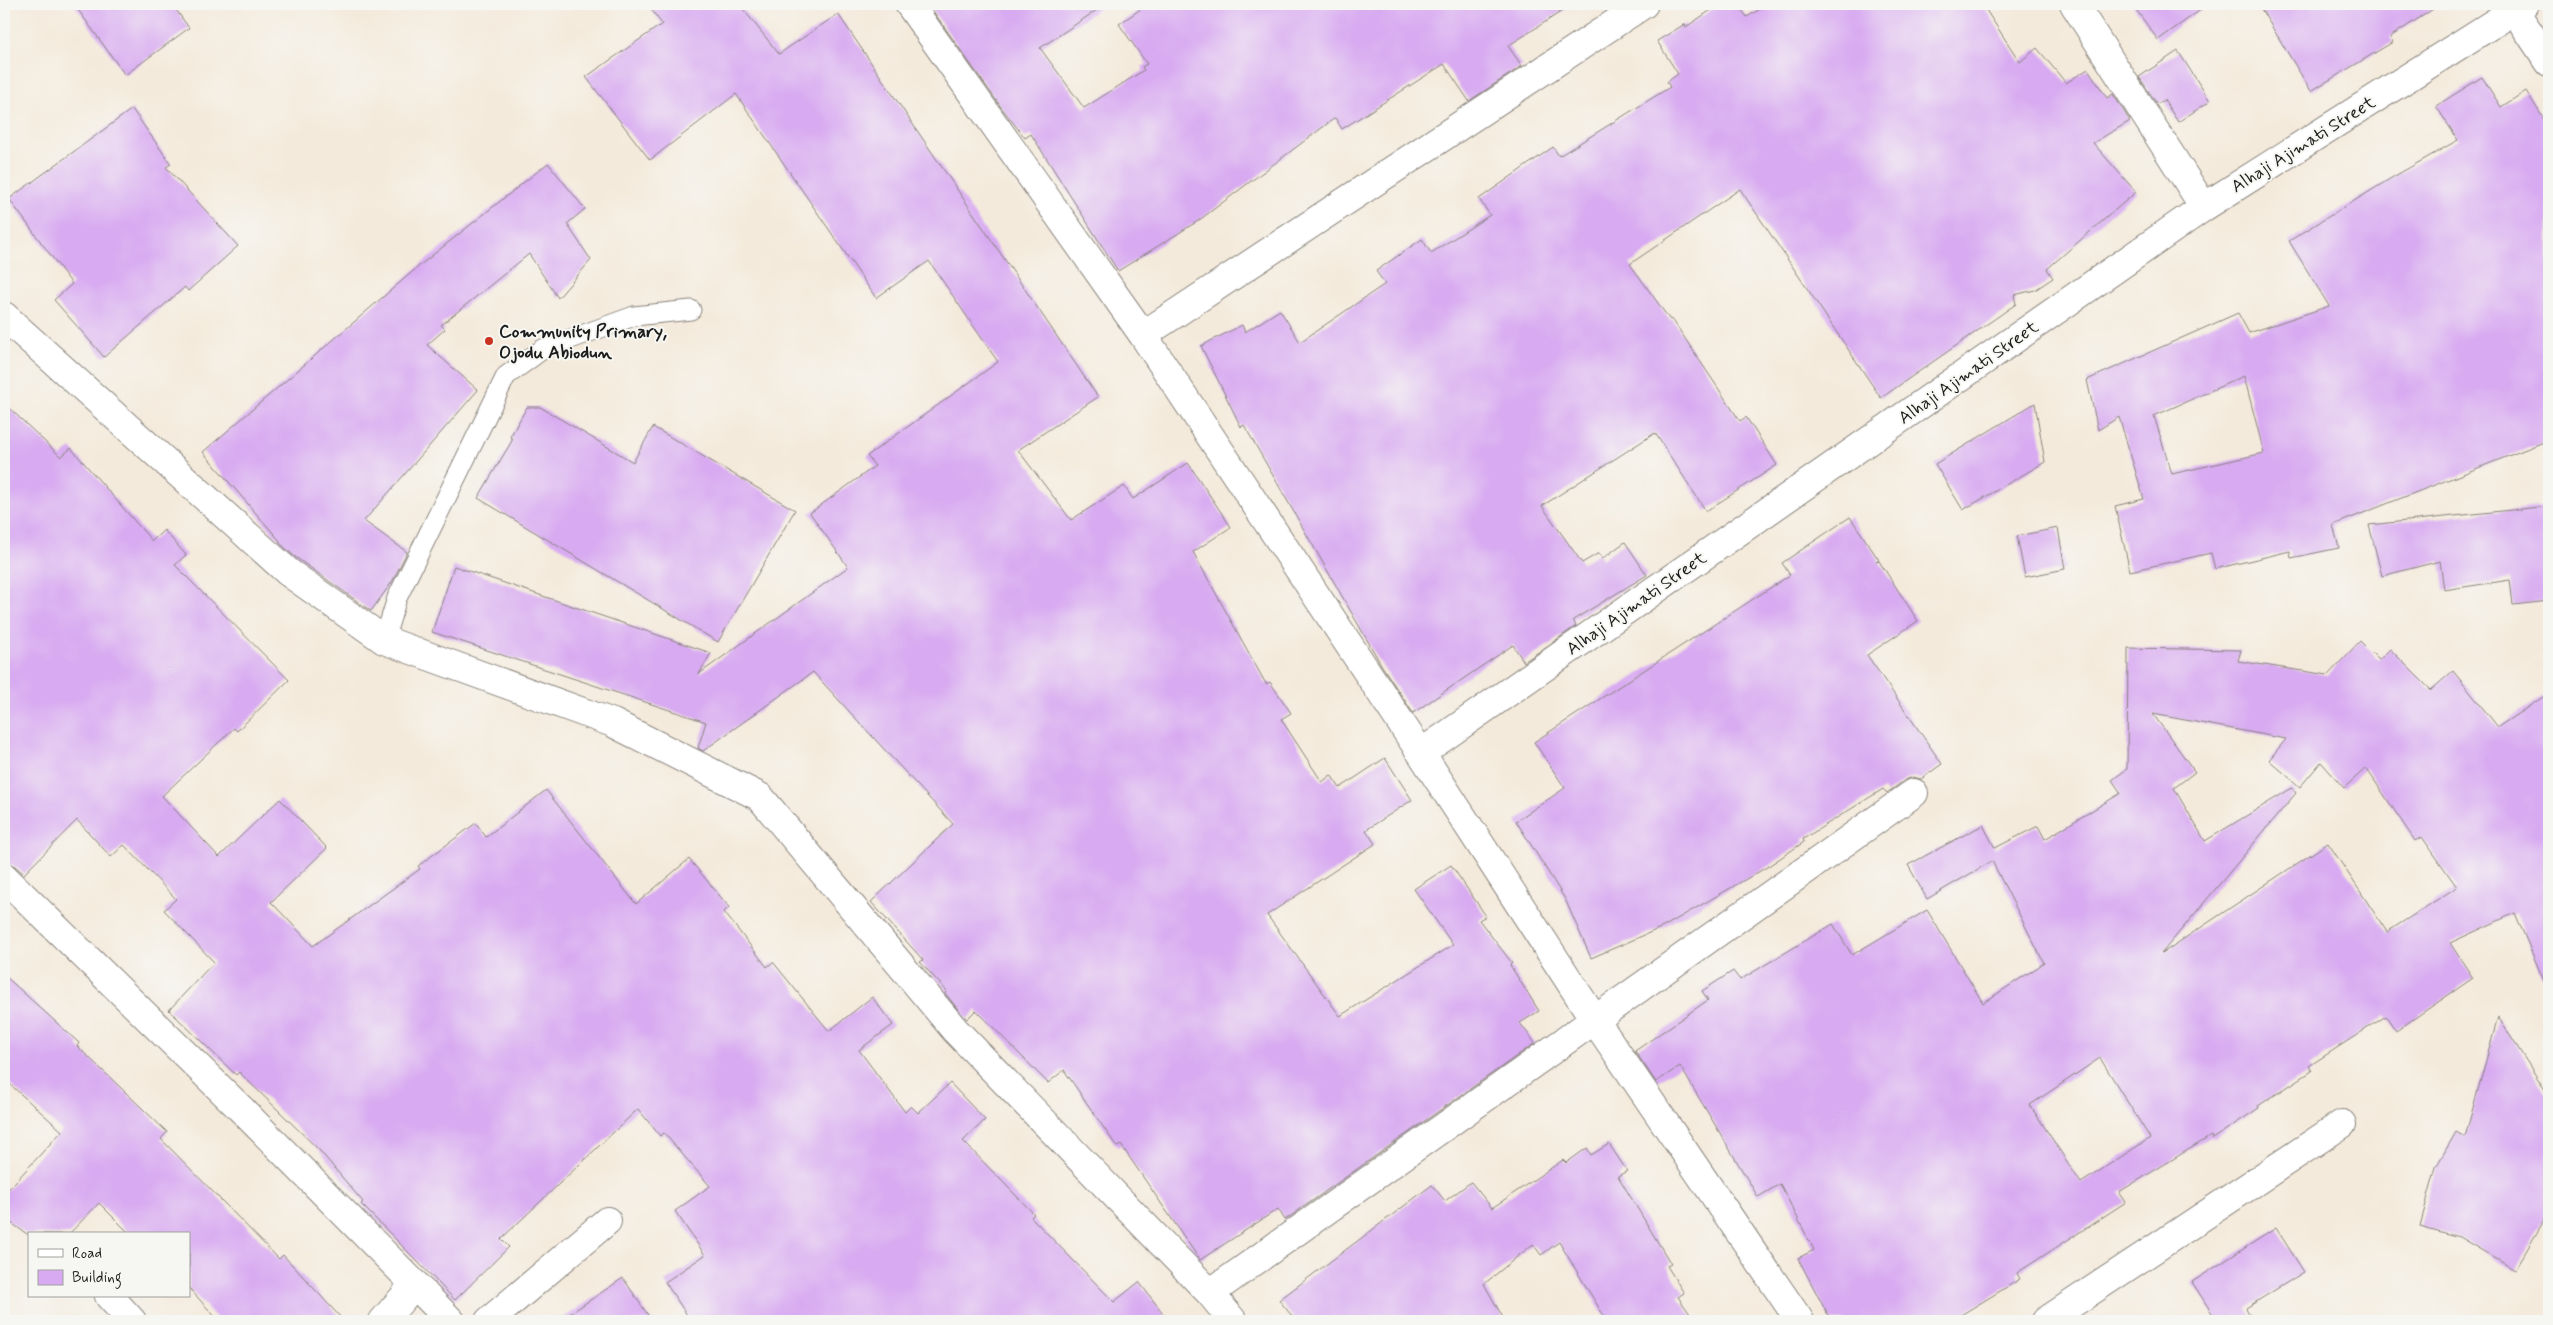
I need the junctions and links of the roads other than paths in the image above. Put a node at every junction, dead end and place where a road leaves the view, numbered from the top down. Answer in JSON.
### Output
{"nodes":[{"id":1,"x":909,"y":4,"type":"edge"},
{"id":2,"x":1644,"y":4,"type":"edge"},
{"id":3,"x":2074,"y":4,"type":"edge"},
{"id":4,"x":2519,"y":7,"type":"edge"},
{"id":5,"x":2549,"y":62,"type":"edge"},
{"id":6,"x":2204,"y":207,"type":"junction"},
{"id":7,"x":691,"y":310,"type":"dead end"},
{"id":8,"x":4,"y":316,"type":"edge"},
{"id":9,"x":1143,"y":335,"type":"junction"},
{"id":10,"x":384,"y":640,"type":"junction"},
{"id":11,"x":1421,"y":753,"type":"junction"},
{"id":12,"x":1914,"y":793,"type":"dead end"},
{"id":13,"x":4,"y":877,"type":"edge"},
{"id":14,"x":1594,"y":1019,"type":"junction"},
{"id":15,"x":2342,"y":1124,"type":"dead end"},
{"id":16,"x":608,"y":1221,"type":"dead end"},
{"id":17,"x":414,"y":1284,"type":"junction"},
{"id":18,"x":1210,"y":1293,"type":"junction"},
{"id":19,"x":111,"y":1298,"type":"edge"},
{"id":20,"x":132,"y":1321,"type":"edge"},
{"id":21,"x":383,"y":1321,"type":"edge"},
{"id":22,"x":451,"y":1321,"type":"edge"},
{"id":23,"x":489,"y":1321,"type":"edge"},
{"id":24,"x":1233,"y":1321,"type":"edge"},
{"id":25,"x":1800,"y":1321,"type":"edge"},
{"id":26,"x":2046,"y":1321,"type":"edge"}],
"edges":[{"from":1,"to":9,"type":"street"},
{"from":2,"to":9,"type":"street"},
{"from":3,"to":6,"type":"street"},
{"from":4,"to":5,"type":"street"},
{"from":4,"to":6,"type":"street","name":"Alhaji Ajimati Street"},
{"from":6,"to":11,"type":"street","name":"Alhaji Ajimati Street"},
{"from":7,"to":10,"type":"lane"},
{"from":8,"to":10,"type":"street"},
{"from":9,"to":11,"type":"street"},
{"from":10,"to":18,"type":"street"},
{"from":11,"to":14,"type":"street"},
{"from":12,"to":14,"type":"street"},
{"from":13,"to":17,"type":"street"},
{"from":14,"to":18,"type":"street"},
{"from":14,"to":25,"type":"street"},
{"from":15,"to":26,"type":"street"},
{"from":16,"to":23,"type":"street"},
{"from":17,"to":21,"type":"street"},
{"from":17,"to":22,"type":"street"},
{"from":18,"to":24,"type":"street"},
{"from":19,"to":20,"type":"street"}]}
